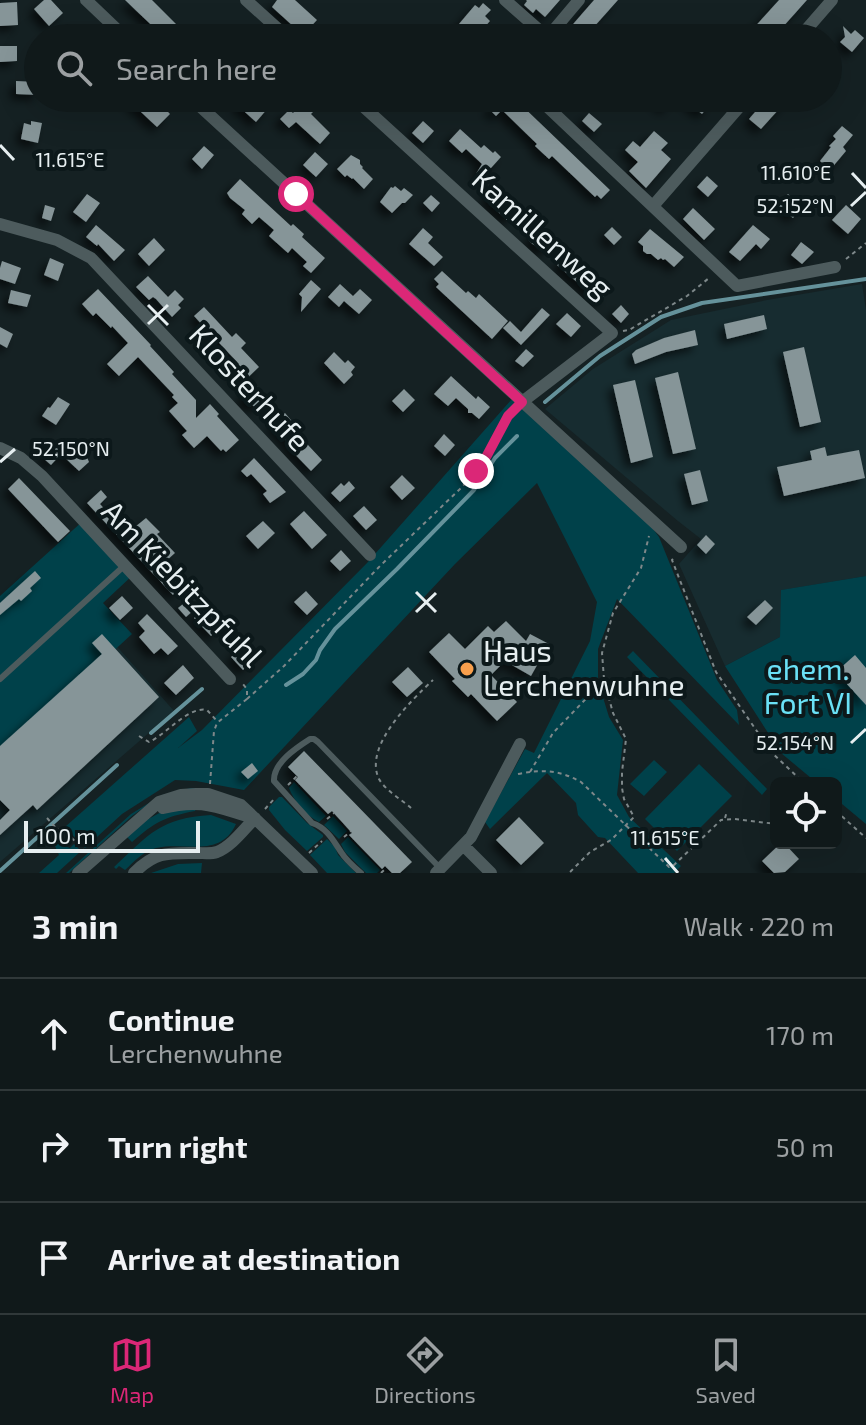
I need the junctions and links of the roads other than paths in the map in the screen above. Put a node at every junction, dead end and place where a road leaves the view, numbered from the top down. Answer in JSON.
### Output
{"nodes":[{"id":1,"x":86,"y":0,"type":"edge"},
{"id":2,"x":246,"y":0,"type":"edge"},
{"id":3,"x":505,"y":0,"type":"edge"},
{"id":4,"x":579,"y":0,"type":"edge"},
{"id":5,"x":832,"y":0,"type":"edge"},
{"id":6,"x":111,"y":24,"type":"edge"},
{"id":7,"x":273,"y":24,"type":"edge"},
{"id":8,"x":532,"y":24,"type":"edge"},
{"id":9,"x":559,"y":24,"type":"edge"},
{"id":10,"x":811,"y":24,"type":"edge"},
{"id":11,"x":206,"y":112,"type":"edge"},
{"id":12,"x":369,"y":112,"type":"edge"},
{"id":13,"x":553,"y":112,"type":"edge"},
{"id":14,"x":735,"y":112,"type":"edge"},
{"id":15,"x":653,"y":206,"type":"junction"},
{"id":16,"x":0,"y":224,"type":"edge"},
{"id":17,"x":835,"y":267,"type":"road end"},
{"id":18,"x":522,"y":402,"type":"junction"},
{"id":19,"x":2,"y":449,"type":"edge"},
{"id":20,"x":0,"y":464,"type":"edge"},
{"id":21,"x":681,"y":547,"type":"road end"},
{"id":22,"x":370,"y":555,"type":"dead end"},
{"id":23,"x":125,"y":565,"type":"junction"},
{"id":24,"x":0,"y":679,"type":"edge"},
{"id":25,"x":230,"y":679,"type":"road end"},
{"id":26,"x":520,"y":744,"type":"dead end"},
{"id":27,"x":260,"y":813,"type":"junction"},
{"id":28,"x":464,"y":846,"type":"junction"},
{"id":29,"x":439,"y":871,"type":"edge"},
{"id":30,"x":78,"y":873,"type":"edge"},
{"id":31,"x":134,"y":873,"type":"edge"},
{"id":32,"x":312,"y":873,"type":"edge"},
{"id":33,"x":361,"y":873,"type":"edge"},
{"id":34,"x":491,"y":873,"type":"edge"}],
"edges":[{"from":1,"to":6,"type":"street"},
{"from":2,"to":7,"type":"street"},
{"from":3,"to":8,"type":"street"},
{"from":4,"to":9,"type":"street"},
{"from":5,"to":10,"type":"street"},
{"from":11,"to":18,"type":"street"},
{"from":12,"to":18,"type":"street","name":"Kamillenweg"},
{"from":13,"to":15,"type":"street"},
{"from":14,"to":15,"type":"street"},
{"from":15,"to":17,"type":"street"},
{"from":16,"to":22,"type":"street","name":"Klosterhufe"},
{"from":18,"to":21,"type":"street"},
{"from":19,"to":20,"type":"street","name":"Am Kiebitzpfuhl"},
{"from":19,"to":23,"type":"street","name":"Am Kiebitzpfuhl"},
{"from":23,"to":24,"type":"lane"},
{"from":23,"to":25,"type":"street","name":"Am Kiebitzpfuhl"},
{"from":26,"to":28,"type":"street"},
{"from":27,"to":30,"type":"street"},
{"from":27,"to":31,"type":"street"},
{"from":27,"to":32,"type":"street"},
{"from":28,"to":29,"type":"street"},
{"from":28,"to":34,"type":"street"},
{"from":29,"to":33,"type":"lane"}]}
